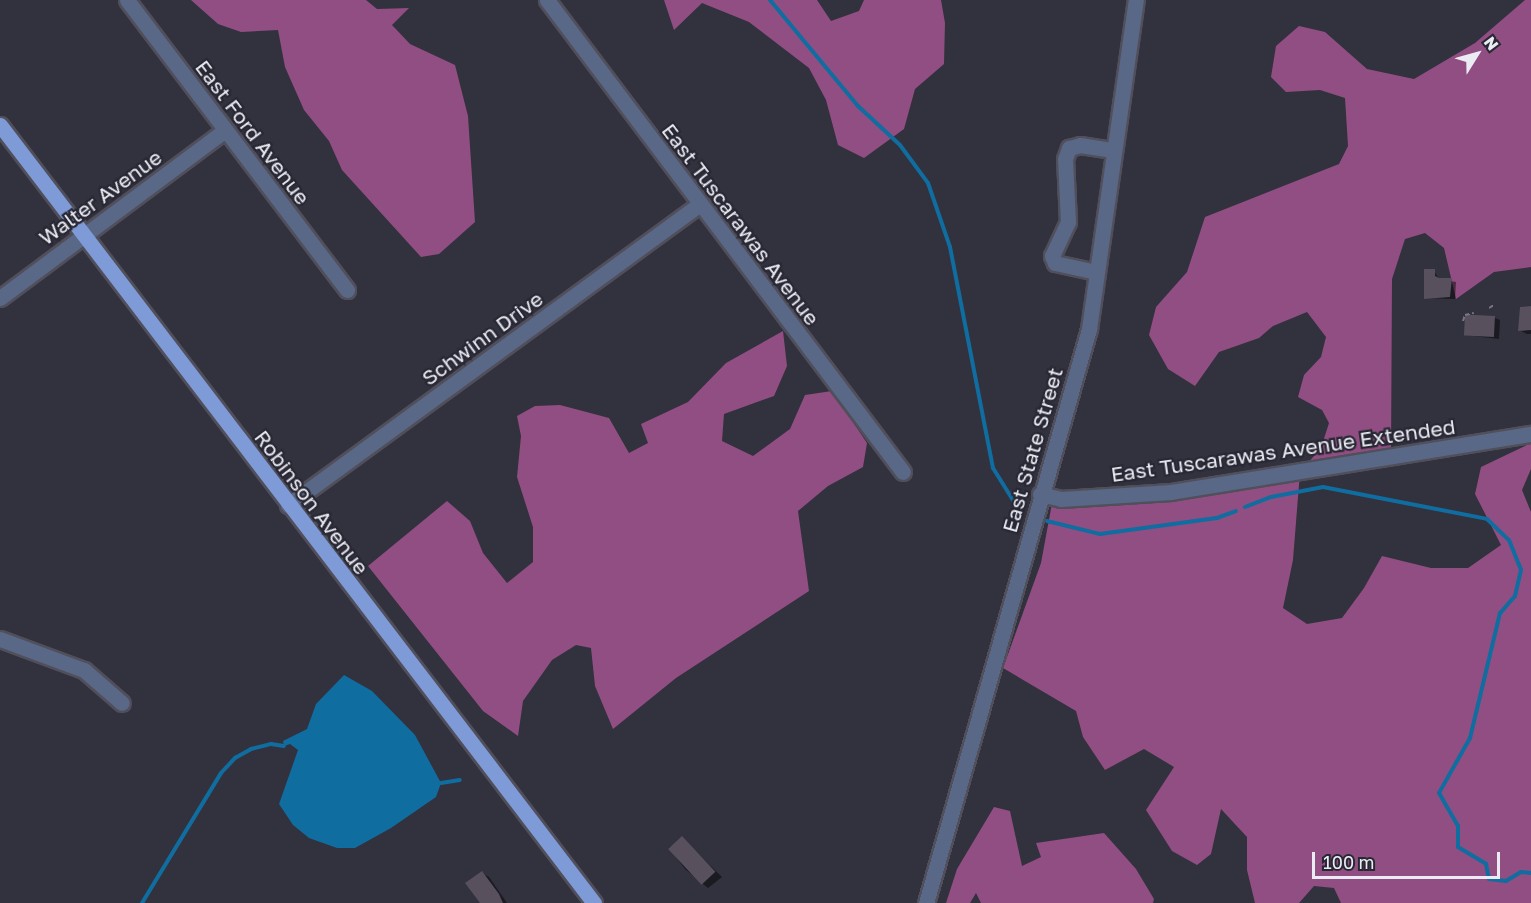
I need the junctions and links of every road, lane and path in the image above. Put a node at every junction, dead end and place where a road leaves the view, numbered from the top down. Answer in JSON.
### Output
{"nodes":[{"id":1,"x":127,"y":0,"type":"edge"},
{"id":2,"x":547,"y":0,"type":"edge"},
{"id":3,"x":1136,"y":0,"type":"edge"},
{"id":4,"x":0,"y":125,"type":"edge"},
{"id":5,"x":225,"y":130,"type":"junction"},
{"id":6,"x":1113,"y":150,"type":"junction"},
{"id":7,"x":700,"y":204,"type":"junction"},
{"id":8,"x":82,"y":236,"type":"junction"},
{"id":9,"x":1096,"y":272,"type":"junction"},
{"id":10,"x":347,"y":290,"type":"dead end"},
{"id":11,"x":0,"y":298,"type":"edge"},
{"id":12,"x":1494,"y":305,"type":"dead end"},
{"id":13,"x":1489,"y":308,"type":"dead end"},
{"id":14,"x":1474,"y":313,"type":"dead end"},
{"id":15,"x":1463,"y":321,"type":"dead end"},
{"id":16,"x":1531,"y":434,"type":"edge"},
{"id":17,"x":903,"y":472,"type":"dead end"},
{"id":18,"x":1040,"y":494,"type":"junction"},
{"id":19,"x":288,"y":505,"type":"junction"},
{"id":20,"x":0,"y":639,"type":"edge"},
{"id":21,"x":122,"y":703,"type":"dead end"},
{"id":22,"x":594,"y":903,"type":"edge"},
{"id":23,"x":926,"y":903,"type":"edge"}],
"edges":[{"from":1,"to":5,"type":"street","name":"East Ford Avenue"},
{"from":2,"to":7,"type":"street","name":"East Tuscarawas Avenue"},
{"from":3,"to":6,"type":"street","name":"East State Street"},
{"from":4,"to":8,"type":"main road","name":"Robinson Avenue"},
{"from":5,"to":8,"type":"street","name":"Walter Avenue"},
{"from":5,"to":10,"type":"street","name":"East Ford Avenue"},
{"from":6,"to":9,"type":"street","name":"East State Street"},
{"from":6,"to":9,"type":"street"},
{"from":7,"to":17,"type":"street","name":"East Tuscarawas Avenue"},
{"from":7,"to":19,"type":"street","name":"Schwinn Drive"},
{"from":8,"to":11,"type":"street","name":"Walter Avenue"},
{"from":8,"to":19,"type":"main road","name":"Robinson Avenue"},
{"from":9,"to":18,"type":"street","name":"East State Street"},
{"from":12,"to":13,"type":"path"},
{"from":14,"to":15,"type":"path"},
{"from":16,"to":18,"type":"street","name":"East Tuscarawas Avenue Extended"},
{"from":18,"to":23,"type":"street","name":"East State Street"},
{"from":19,"to":22,"type":"main road","name":"Robinson Avenue"},
{"from":20,"to":21,"type":"street"}]}
